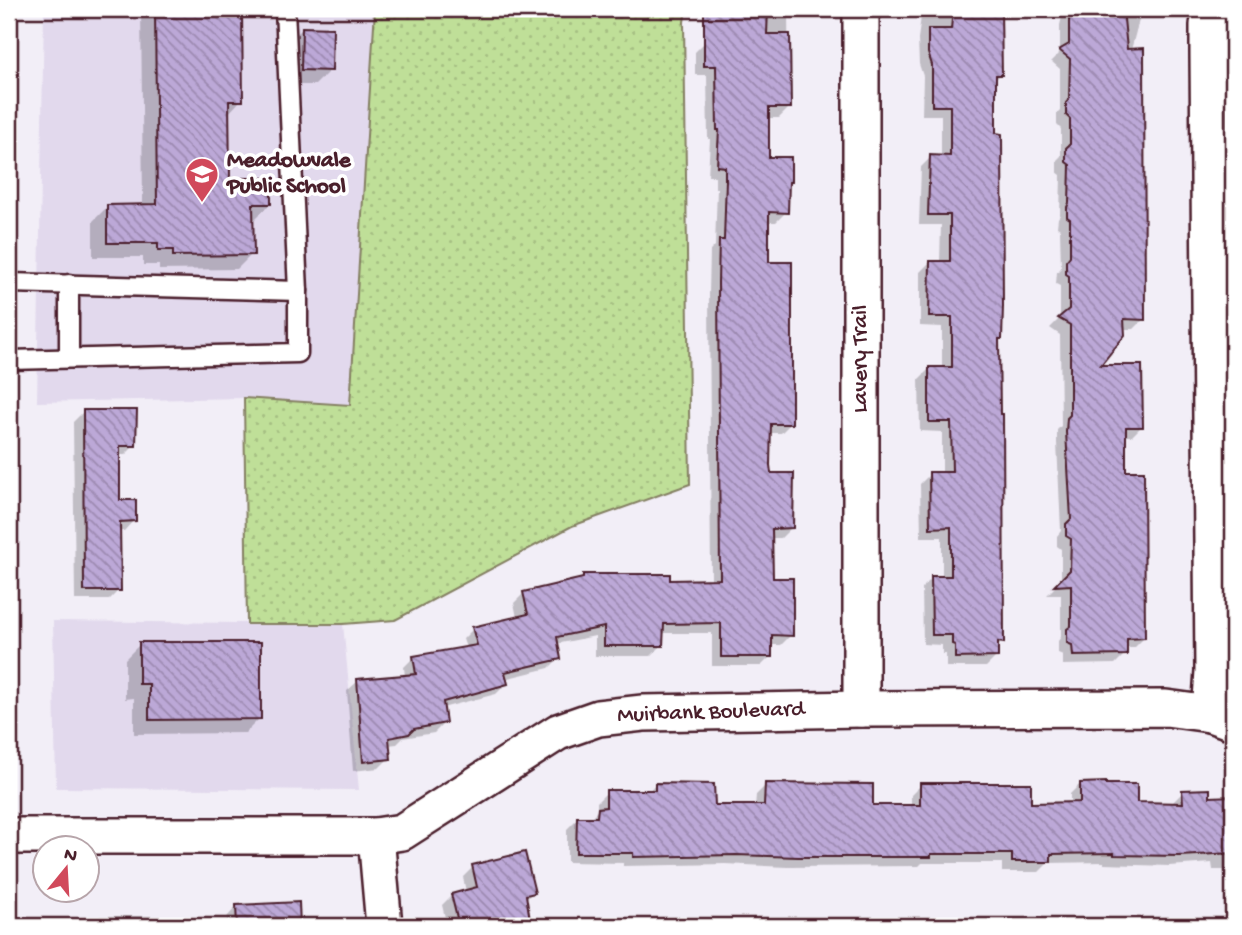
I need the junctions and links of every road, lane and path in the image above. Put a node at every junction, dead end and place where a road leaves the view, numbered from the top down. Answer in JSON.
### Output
{"nodes":[{"id":1,"x":285,"y":9,"type":"edge"},
{"id":2,"x":861,"y":9,"type":"edge"},
{"id":3,"x":1214,"y":9,"type":"edge"},
{"id":4,"x":9,"y":283,"type":"edge"},
{"id":5,"x":69,"y":284,"type":"junction"},
{"id":6,"x":298,"y":291,"type":"junction"},
{"id":7,"x":69,"y":358,"type":"junction"},
{"id":8,"x":9,"y":360,"type":"edge"},
{"id":9,"x":861,"y":709,"type":"junction"},
{"id":10,"x":1222,"y":718,"type":"edge"},
{"id":11,"x":9,"y":836,"type":"edge"},
{"id":12,"x":376,"y":836,"type":"junction"},
{"id":13,"x":384,"y":926,"type":"edge"}],
"edges":[{"from":1,"to":6,"type":"lane"},
{"from":2,"to":9,"type":"street","name":"Lavery Trail"},
{"from":3,"to":10,"type":"street"},
{"from":4,"to":5,"type":"lane"},
{"from":5,"to":6,"type":"lane"},
{"from":5,"to":7,"type":"lane"},
{"from":6,"to":7,"type":"lane"},
{"from":7,"to":8,"type":"lane"},
{"from":9,"to":10,"type":"street","name":"Muirbank Boulevard"},
{"from":9,"to":12,"type":"street","name":"Muirbank Boulevard"},
{"from":11,"to":12,"type":"street","name":"Muirbank Boulevard"},
{"from":12,"to":13,"type":"street"}]}
